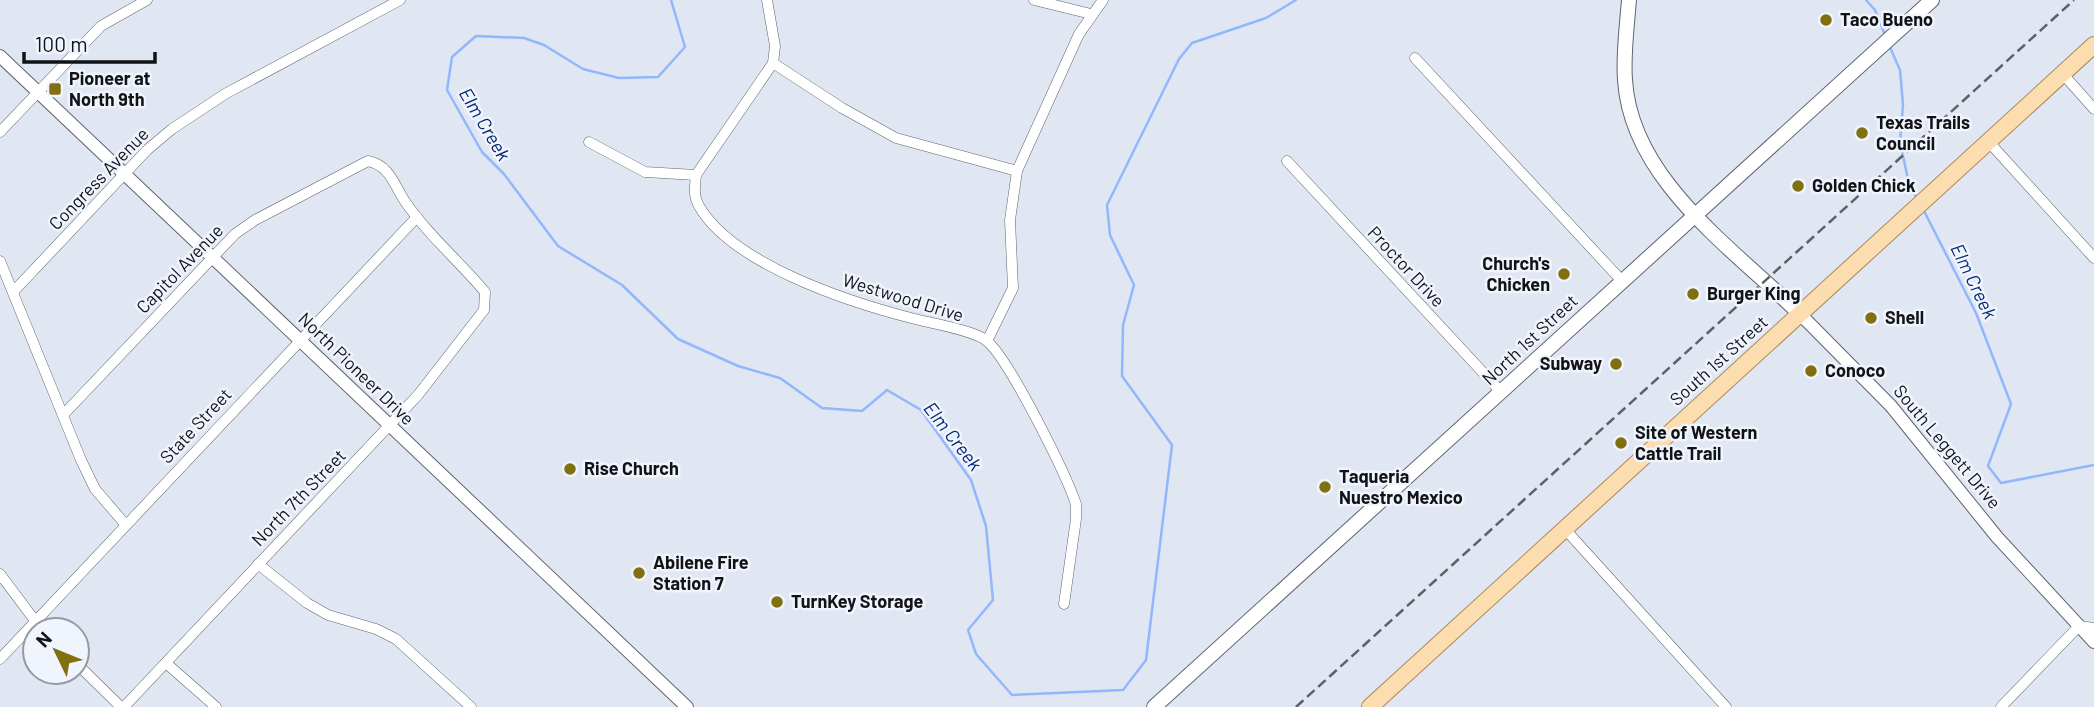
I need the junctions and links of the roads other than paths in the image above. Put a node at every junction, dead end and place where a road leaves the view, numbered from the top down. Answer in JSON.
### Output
{"nodes":[{"id":1,"x":147,"y":0,"type":"edge"},
{"id":2,"x":400,"y":0,"type":"edge"},
{"id":3,"x":767,"y":0,"type":"edge"},
{"id":4,"x":1034,"y":0,"type":"edge"},
{"id":5,"x":1103,"y":0,"type":"edge"},
{"id":6,"x":1629,"y":0,"type":"edge"},
{"id":7,"x":1932,"y":0,"type":"edge"},
{"id":8,"x":1091,"y":15,"type":"junction"},
{"id":9,"x":2094,"y":45,"type":"edge"},
{"id":10,"x":0,"y":56,"type":"edge"},
{"id":11,"x":1415,"y":58,"type":"dead end"},
{"id":12,"x":773,"y":63,"type":"junction"},
{"id":13,"x":2063,"y":74,"type":"junction"},
{"id":14,"x":39,"y":91,"type":"junction"},
{"id":15,"x":2094,"y":108,"type":"edge"},
{"id":16,"x":0,"y":132,"type":"edge"},
{"id":17,"x":1988,"y":141,"type":"junction"},
{"id":18,"x":589,"y":142,"type":"dead end"},
{"id":19,"x":1287,"y":161,"type":"dead end"},
{"id":20,"x":1017,"y":171,"type":"junction"},
{"id":21,"x":125,"y":173,"type":"junction"},
{"id":22,"x":696,"y":175,"type":"junction"},
{"id":23,"x":1696,"y":215,"type":"junction"},
{"id":24,"x":416,"y":218,"type":"junction"},
{"id":25,"x":212,"y":255,"type":"junction"},
{"id":26,"x":2094,"y":258,"type":"edge"},
{"id":27,"x":0,"y":261,"type":"edge"},
{"id":28,"x":1622,"y":281,"type":"junction"},
{"id":29,"x":14,"y":291,"type":"junction"},
{"id":30,"x":1800,"y":314,"type":"junction"},
{"id":31,"x":299,"y":339,"type":"junction"},
{"id":32,"x":987,"y":341,"type":"junction"},
{"id":33,"x":1502,"y":394,"type":"junction"},
{"id":34,"x":64,"y":414,"type":"junction"},
{"id":35,"x":390,"y":426,"type":"junction"},
{"id":36,"x":125,"y":524,"type":"junction"},
{"id":37,"x":1564,"y":528,"type":"junction"},
{"id":38,"x":258,"y":564,"type":"junction"},
{"id":39,"x":0,"y":574,"type":"edge"},
{"id":40,"x":1064,"y":604,"type":"dead end"},
{"id":41,"x":31,"y":616,"type":"edge"},
{"id":42,"x":47,"y":616,"type":"edge"},
{"id":43,"x":2079,"y":626,"type":"junction"},
{"id":44,"x":2094,"y":628,"type":"edge"},
{"id":45,"x":21,"y":641,"type":"edge"},
{"id":46,"x":2094,"y":642,"type":"edge"},
{"id":47,"x":0,"y":659,"type":"edge"},
{"id":48,"x":166,"y":663,"type":"junction"},
{"id":49,"x":91,"y":677,"type":"edge"},
{"id":50,"x":122,"y":707,"type":"edge"},
{"id":51,"x":216,"y":707,"type":"edge"},
{"id":52,"x":471,"y":707,"type":"edge"},
{"id":53,"x":687,"y":707,"type":"edge"},
{"id":54,"x":1154,"y":707,"type":"edge"},
{"id":55,"x":1370,"y":707,"type":"edge"},
{"id":56,"x":1726,"y":707,"type":"edge"},
{"id":57,"x":2001,"y":707,"type":"edge"}],
"edges":[{"from":1,"to":14,"type":"street"},
{"from":2,"to":21,"type":"street","name":"Congress Avenue"},
{"from":3,"to":12,"type":"street"},
{"from":4,"to":8,"type":"street"},
{"from":5,"to":8,"type":"street"},
{"from":6,"to":23,"type":"main road","name":"South Leggett Drive"},
{"from":7,"to":23,"type":"main road","name":"North 1st Street"},
{"from":8,"to":20,"type":"street"},
{"from":9,"to":13,"type":"main road","name":"South 1st Street"},
{"from":10,"to":14,"type":"street","name":"North Pioneer Drive"},
{"from":11,"to":28,"type":"street"},
{"from":12,"to":20,"type":"street"},
{"from":12,"to":22,"type":"street"},
{"from":13,"to":15,"type":"street"},
{"from":13,"to":17,"type":"main road","name":"South 1st Street"},
{"from":14,"to":16,"type":"street"},
{"from":14,"to":21,"type":"street","name":"North Pioneer Drive"},
{"from":17,"to":26,"type":"street"},
{"from":17,"to":30,"type":"main road","name":"South 1st Street"},
{"from":18,"to":22,"type":"street"},
{"from":19,"to":33,"type":"street","name":"Proctor Drive"},
{"from":20,"to":32,"type":"street"},
{"from":21,"to":25,"type":"street","name":"North Pioneer Drive"},
{"from":21,"to":29,"type":"street","name":"Congress Avenue"},
{"from":22,"to":32,"type":"street","name":"Westwood Drive"},
{"from":23,"to":28,"type":"main road","name":"North 1st Street"},
{"from":23,"to":30,"type":"main road","name":"South Leggett Drive"},
{"from":24,"to":25,"type":"street","name":"Capitol Avenue"},
{"from":24,"to":31,"type":"street","name":"State Street"},
{"from":24,"to":35,"type":"street","name":"North 7th Street"},
{"from":25,"to":31,"type":"street","name":"North Pioneer Drive"},
{"from":25,"to":34,"type":"street","name":"Capitol Avenue"},
{"from":27,"to":29,"type":"street"},
{"from":28,"to":33,"type":"main road","name":"North 1st Street"},
{"from":29,"to":34,"type":"street"},
{"from":30,"to":37,"type":"main road","name":"South 1st Street"},
{"from":30,"to":43,"type":"street","name":"South Leggett Drive"},
{"from":31,"to":35,"type":"street","name":"North Pioneer Drive"},
{"from":31,"to":36,"type":"street","name":"State Street"},
{"from":32,"to":40,"type":"street"},
{"from":33,"to":54,"type":"main road","name":"North 1st Street"},
{"from":34,"to":36,"type":"street"},
{"from":35,"to":38,"type":"street","name":"North 7th Street"},
{"from":35,"to":53,"type":"street","name":"North Pioneer Drive"},
{"from":36,"to":42,"type":"street","name":"State Street"},
{"from":37,"to":55,"type":"main road","name":"South 1st Street"},
{"from":37,"to":56,"type":"street"},
{"from":38,"to":48,"type":"street","name":"North 7th Street"},
{"from":38,"to":52,"type":"street"},
{"from":39,"to":41,"type":"street"},
{"from":43,"to":44,"type":"street"},
{"from":43,"to":46,"type":"street","name":"South Leggett Drive"},
{"from":43,"to":57,"type":"street"},
{"from":45,"to":47,"type":"street","name":"State Street"},
{"from":48,"to":50,"type":"street","name":"North 7th Street"},
{"from":48,"to":51,"type":"street"},
{"from":49,"to":50,"type":"street"}]}
